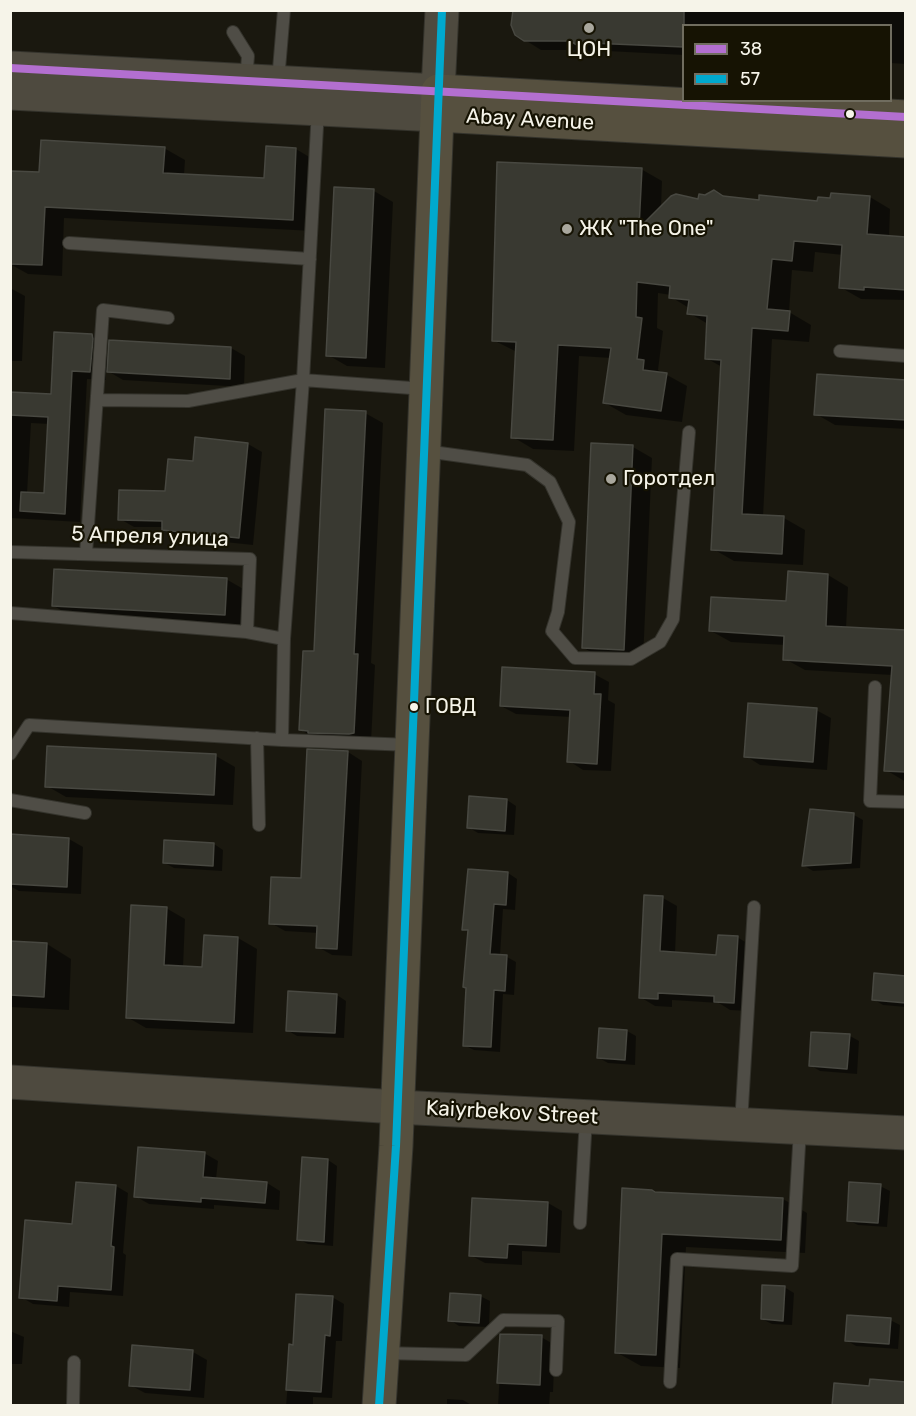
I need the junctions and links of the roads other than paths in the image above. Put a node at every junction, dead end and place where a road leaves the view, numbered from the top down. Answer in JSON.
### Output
{"nodes":[{"id":1,"x":284,"y":10,"type":"edge"},
{"id":2,"x":442,"y":10,"type":"edge"},
{"id":3,"x":233,"y":32,"type":"dead end"},
{"id":4,"x":10,"y":68,"type":"edge"},
{"id":5,"x":246,"y":82,"type":"junction"},
{"id":6,"x":278,"y":83,"type":"junction"},
{"id":7,"x":10,"y":93,"type":"edge"},
{"id":8,"x":437,"y":103,"type":"junction"},
{"id":9,"x":318,"y":109,"type":"junction"},
{"id":10,"x":906,"y":117,"type":"edge"},
{"id":11,"x":906,"y":141,"type":"edge"},
{"id":12,"x":69,"y":243,"type":"dead end"},
{"id":13,"x":310,"y":260,"type":"junction"},
{"id":14,"x":168,"y":318,"type":"dead end"},
{"id":15,"x":840,"y":351,"type":"dead end"},
{"id":16,"x":906,"y":356,"type":"edge"},
{"id":17,"x":303,"y":380,"type":"junction"},
{"id":18,"x":426,"y":389,"type":"junction"},
{"id":19,"x":97,"y":400,"type":"junction"},
{"id":20,"x":688,"y":432,"type":"dead end"},
{"id":21,"x":424,"y":450,"type":"junction"},
{"id":22,"x":10,"y":552,"type":"edge"},
{"id":23,"x":86,"y":554,"type":"junction"},
{"id":24,"x":10,"y":613,"type":"edge"},
{"id":25,"x":248,"y":632,"type":"junction"},
{"id":26,"x":284,"y":639,"type":"junction"},
{"id":27,"x":875,"y":687,"type":"dead end"},
{"id":28,"x":257,"y":738,"type":"junction"},
{"id":29,"x":282,"y":740,"type":"junction"},
{"id":30,"x":412,"y":745,"type":"junction"},
{"id":31,"x":10,"y":754,"type":"edge"},
{"id":32,"x":10,"y":800,"type":"edge"},
{"id":33,"x":906,"y":802,"type":"edge"},
{"id":34,"x":85,"y":813,"type":"dead end"},
{"id":35,"x":259,"y":825,"type":"dead end"},
{"id":36,"x":754,"y":907,"type":"dead end"},
{"id":37,"x":10,"y":1082,"type":"edge"},
{"id":38,"x":397,"y":1107,"type":"junction"},
{"id":39,"x":586,"y":1117,"type":"junction"},
{"id":40,"x":741,"y":1125,"type":"junction"},
{"id":41,"x":800,"y":1128,"type":"junction"},
{"id":42,"x":906,"y":1133,"type":"edge"},
{"id":43,"x":580,"y":1223,"type":"dead end"},
{"id":44,"x":382,"y":1353,"type":"junction"},
{"id":45,"x":74,"y":1362,"type":"dead end"},
{"id":46,"x":556,"y":1370,"type":"dead end"},
{"id":47,"x":670,"y":1382,"type":"dead end"},
{"id":48,"x":73,"y":1406,"type":"edge"},
{"id":49,"x":379,"y":1406,"type":"edge"}],
"edges":[{"from":1,"to":6,"type":"lane"},
{"from":2,"to":8,"type":"main road"},
{"from":3,"to":5,"type":"lane"},
{"from":4,"to":5,"type":"main road","name":"Abay Avenue"},
{"from":5,"to":6,"type":"main road","name":"Abay Avenue"},
{"from":6,"to":8,"type":"main road","name":"Abay Avenue"},
{"from":7,"to":9,"type":"main road","name":"Abay Avenue"},
{"from":8,"to":9,"type":"main road","name":"Abay Avenue"},
{"from":8,"to":10,"type":"main road","name":"Abay Avenue"},
{"from":8,"to":11,"type":"main road","name":"Abay Avenue"},
{"from":8,"to":18,"type":"main road"},
{"from":9,"to":13,"type":"lane"},
{"from":12,"to":13,"type":"lane"},
{"from":13,"to":17,"type":"lane"},
{"from":14,"to":19,"type":"lane"},
{"from":15,"to":16,"type":"lane"},
{"from":17,"to":18,"type":"lane"},
{"from":17,"to":19,"type":"lane"},
{"from":17,"to":26,"type":"lane"},
{"from":18,"to":21,"type":"main road"},
{"from":19,"to":23,"type":"lane"},
{"from":20,"to":21,"type":"lane"},
{"from":21,"to":30,"type":"main road"},
{"from":22,"to":23,"type":"lane","name":"5 Апреля улица"},
{"from":23,"to":25,"type":"lane","name":"5 Апреля улица"},
{"from":24,"to":25,"type":"lane"},
{"from":25,"to":26,"type":"lane"},
{"from":26,"to":29,"type":"lane"},
{"from":27,"to":33,"type":"lane"},
{"from":28,"to":29,"type":"lane"},
{"from":28,"to":31,"type":"lane"},
{"from":28,"to":35,"type":"lane"},
{"from":29,"to":30,"type":"lane"},
{"from":30,"to":38,"type":"main road"},
{"from":32,"to":34,"type":"lane"},
{"from":36,"to":40,"type":"lane"},
{"from":37,"to":38,"type":"main road","name":"Kaiyrbekov Street"},
{"from":38,"to":39,"type":"main road","name":"Kaiyrbekov Street"},
{"from":38,"to":44,"type":"main road"},
{"from":39,"to":40,"type":"main road","name":"Kaiyrbekov Street"},
{"from":39,"to":43,"type":"lane"},
{"from":40,"to":41,"type":"main road","name":"Kaiyrbekov Street"},
{"from":41,"to":42,"type":"main road","name":"Kaiyrbekov Street"},
{"from":41,"to":47,"type":"lane"},
{"from":44,"to":46,"type":"lane"},
{"from":44,"to":49,"type":"main road"},
{"from":45,"to":48,"type":"lane"}]}
